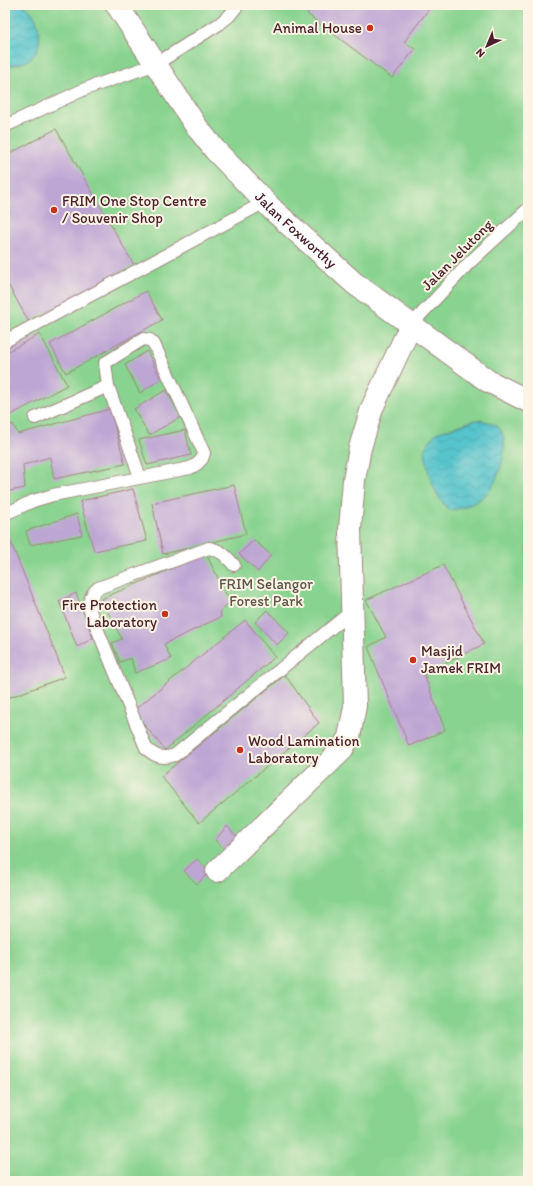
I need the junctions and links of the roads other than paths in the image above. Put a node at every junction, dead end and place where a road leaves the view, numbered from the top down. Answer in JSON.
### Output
{"nodes":[{"id":1,"x":117,"y":5,"type":"edge"},
{"id":2,"x":238,"y":5,"type":"edge"},
{"id":3,"x":156,"y":64,"type":"junction"},
{"id":4,"x":5,"y":126,"type":"edge"},
{"id":5,"x":265,"y":202,"type":"junction"},
{"id":6,"x":528,"y":209,"type":"edge"},
{"id":7,"x":411,"y":325,"type":"junction"},
{"id":8,"x":5,"y":341,"type":"edge"},
{"id":9,"x":108,"y":386,"type":"junction"},
{"id":10,"x":528,"y":401,"type":"edge"},
{"id":11,"x":35,"y":418,"type":"dead end"},
{"id":12,"x":140,"y":477,"type":"junction"},
{"id":13,"x":5,"y":514,"type":"edge"},
{"id":14,"x":234,"y":565,"type":"dead end"},
{"id":15,"x":352,"y":611,"type":"junction"},
{"id":16,"x":217,"y":871,"type":"dead end"}],
"edges":[{"from":1,"to":3,"type":"street","name":"Jalan Foxworthy"},
{"from":2,"to":3,"type":"lane"},
{"from":3,"to":4,"type":"lane"},
{"from":3,"to":5,"type":"street","name":"Jalan Foxworthy"},
{"from":5,"to":7,"type":"street","name":"Jalan Foxworthy"},
{"from":5,"to":8,"type":"lane"},
{"from":6,"to":7,"type":"lane","name":"Jalan Jelutong"},
{"from":7,"to":10,"type":"street","name":"Jalan Foxworthy"},
{"from":7,"to":15,"type":"street"},
{"from":9,"to":11,"type":"lane"},
{"from":9,"to":12,"type":"lane"},
{"from":9,"to":12,"type":"lane"},
{"from":12,"to":13,"type":"lane"},
{"from":14,"to":15,"type":"lane"},
{"from":15,"to":16,"type":"street"}]}
